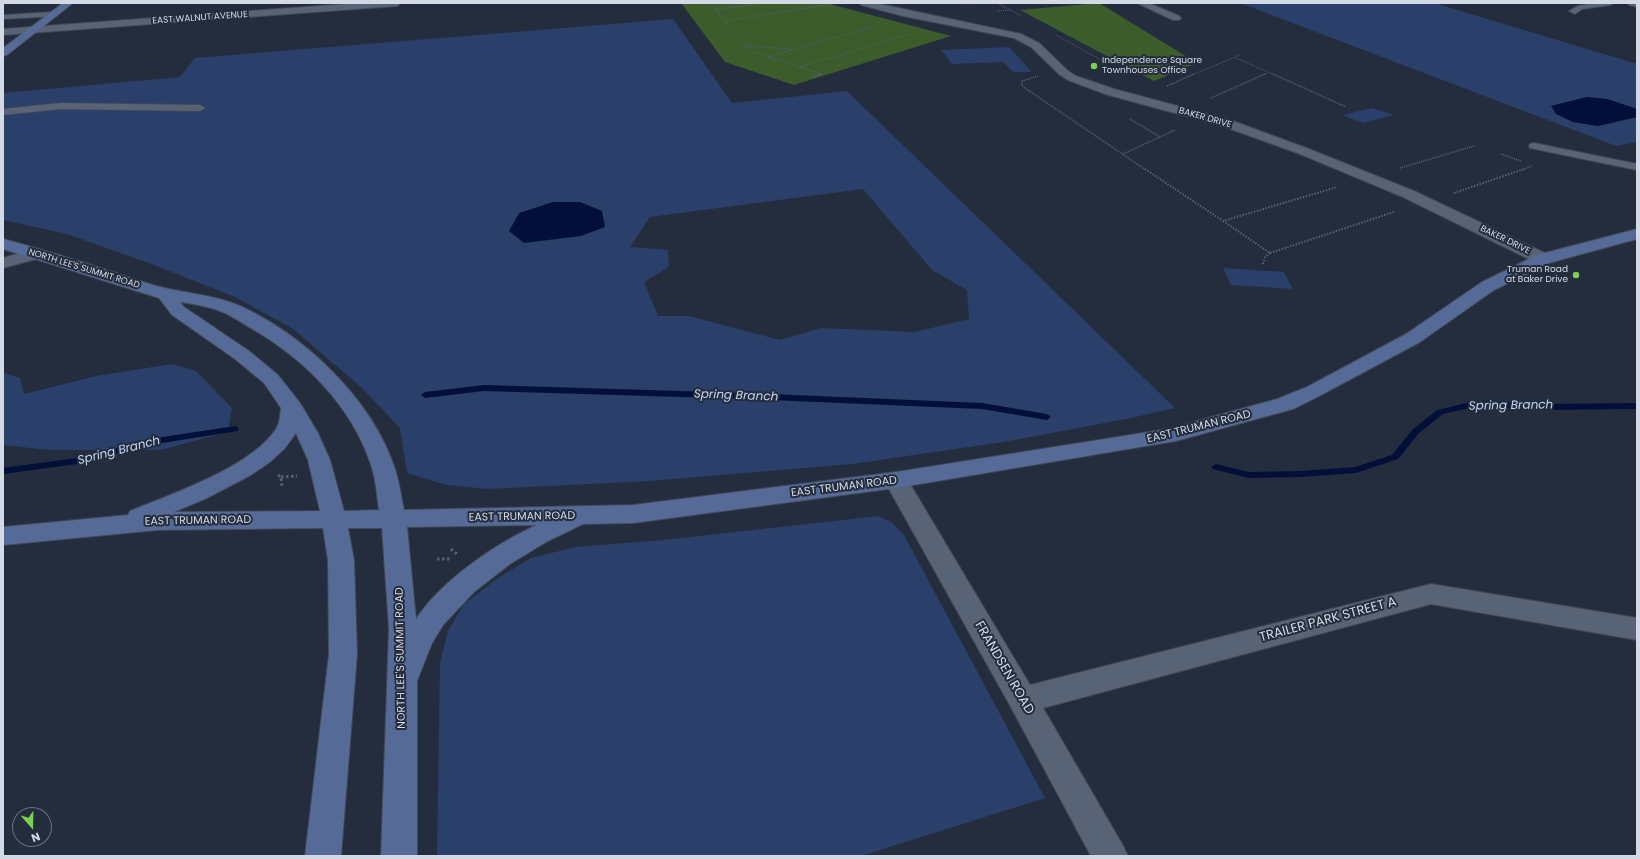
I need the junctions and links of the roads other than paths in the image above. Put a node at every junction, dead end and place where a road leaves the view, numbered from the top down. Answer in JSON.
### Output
{"nodes":[{"id":1,"x":69,"y":3,"type":"edge"},
{"id":2,"x":397,"y":3,"type":"edge"},
{"id":3,"x":864,"y":3,"type":"edge"},
{"id":4,"x":1141,"y":3,"type":"edge"},
{"id":5,"x":1610,"y":3,"type":"edge"},
{"id":6,"x":1632,"y":3,"type":"edge"},
{"id":7,"x":1637,"y":4,"type":"edge"},
{"id":8,"x":1575,"y":12,"type":"dead end"},
{"id":9,"x":54,"y":14,"type":"junction"},
{"id":10,"x":3,"y":17,"type":"edge"},
{"id":11,"x":1176,"y":18,"type":"dead end"},
{"id":12,"x":34,"y":30,"type":"junction"},
{"id":13,"x":3,"y":32,"type":"edge"},
{"id":14,"x":3,"y":53,"type":"edge"},
{"id":15,"x":200,"y":108,"type":"dead end"},
{"id":16,"x":3,"y":112,"type":"edge"},
{"id":17,"x":1534,"y":146,"type":"dead end"},
{"id":18,"x":1637,"y":167,"type":"edge"},
{"id":19,"x":1637,"y":234,"type":"edge"},
{"id":20,"x":3,"y":244,"type":"edge"},
{"id":21,"x":34,"y":254,"type":"junction"},
{"id":22,"x":1543,"y":259,"type":"junction"},
{"id":23,"x":3,"y":263,"type":"edge"},
{"id":24,"x":165,"y":294,"type":"junction"},
{"id":25,"x":292,"y":408,"type":"junction"},
{"id":26,"x":896,"y":480,"type":"junction"},
{"id":27,"x":582,"y":515,"type":"junction"},
{"id":28,"x":393,"y":519,"type":"junction"},
{"id":29,"x":333,"y":520,"type":"junction"},
{"id":30,"x":122,"y":524,"type":"junction"},
{"id":31,"x":3,"y":536,"type":"edge"},
{"id":32,"x":1637,"y":629,"type":"edge"},
{"id":33,"x":403,"y":685,"type":"junction"},
{"id":34,"x":1023,"y":700,"type":"junction"},
{"id":35,"x":323,"y":856,"type":"edge"},
{"id":36,"x":399,"y":856,"type":"edge"},
{"id":37,"x":1110,"y":856,"type":"edge"}],
"edges":[{"from":1,"to":9,"type":"main road"},
{"from":2,"to":12,"type":"street","name":"EAST WALNUT AVENUE"},
{"from":3,"to":22,"type":"street","name":"BAKER DRIVE"},
{"from":4,"to":11,"type":"street"},
{"from":5,"to":8,"type":"lane"},
{"from":6,"to":7,"type":"street"},
{"from":9,"to":10,"type":"lane"},
{"from":9,"to":12,"type":"main road"},
{"from":12,"to":13,"type":"street","name":"EAST WALNUT AVENUE"},
{"from":12,"to":14,"type":"main road"},
{"from":15,"to":16,"type":"lane"},
{"from":17,"to":18,"type":"lane"},
{"from":19,"to":22,"type":"main road","name":"EAST TRUMAN ROAD"},
{"from":20,"to":21,"type":"main road","name":"NORTH LEE'S SUMMIT ROAD"},
{"from":21,"to":23,"type":"street"},
{"from":21,"to":24,"type":"main road","name":"NORTH LEE'S SUMMIT ROAD"},
{"from":22,"to":26,"type":"main road","name":"EAST TRUMAN ROAD"},
{"from":24,"to":25,"type":"main road"},
{"from":24,"to":28,"type":"main road","name":"NORTH LEE'S SUMMIT ROAD"},
{"from":25,"to":29,"type":"main road"},
{"from":25,"to":30,"type":"main road"},
{"from":26,"to":27,"type":"main road","name":"EAST TRUMAN ROAD"},
{"from":26,"to":34,"type":"street","name":"FRANDSEN ROAD"},
{"from":27,"to":28,"type":"main road","name":"EAST TRUMAN ROAD"},
{"from":27,"to":33,"type":"main road"},
{"from":28,"to":29,"type":"main road","name":"EAST TRUMAN ROAD"},
{"from":28,"to":33,"type":"main road","name":"NORTH LEE'S SUMMIT ROAD"},
{"from":29,"to":30,"type":"main road","name":"EAST TRUMAN ROAD"},
{"from":29,"to":35,"type":"main road"},
{"from":30,"to":31,"type":"main road","name":"EAST TRUMAN ROAD"},
{"from":32,"to":34,"type":"street","name":"TRAILER PARK STREET A"},
{"from":33,"to":36,"type":"main road","name":"NORTH LEE'S SUMMIT ROAD"},
{"from":34,"to":37,"type":"street","name":"FRANDSEN ROAD"}]}
